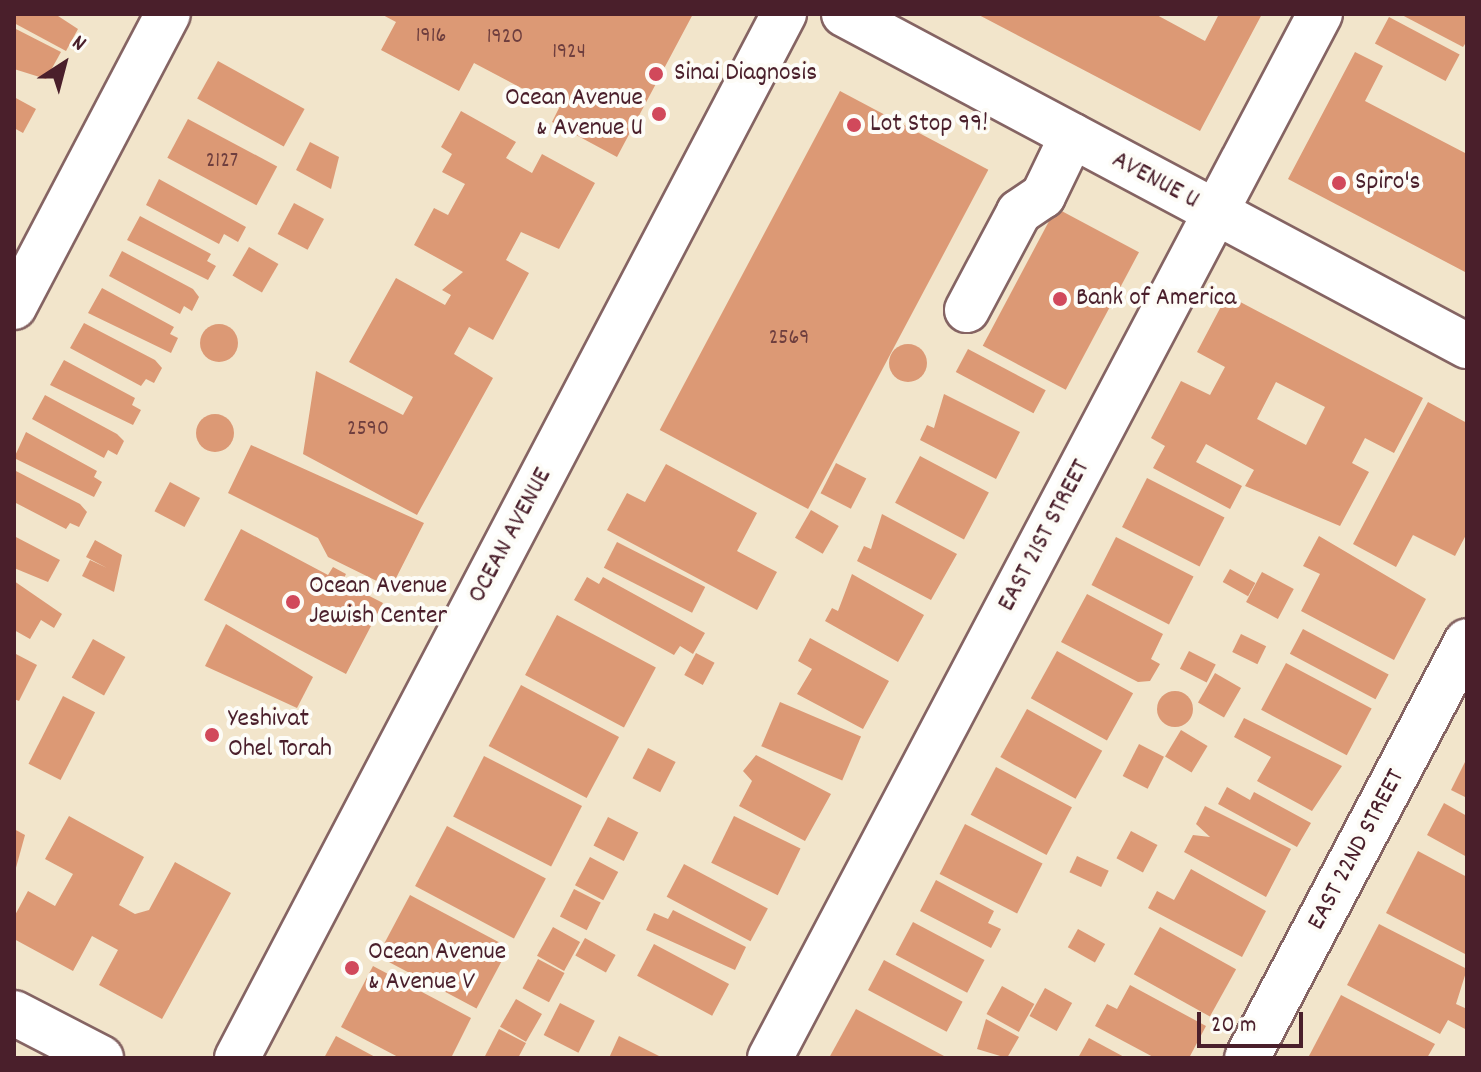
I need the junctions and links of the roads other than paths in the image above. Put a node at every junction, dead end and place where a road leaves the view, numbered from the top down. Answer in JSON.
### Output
{"nodes":[{"id":1,"x":168,"y":14,"type":"edge"},
{"id":2,"x":784,"y":14,"type":"edge"},
{"id":3,"x":844,"y":14,"type":"edge"},
{"id":4,"x":1320,"y":14,"type":"edge"},
{"id":5,"x":1072,"y":136,"type":"junction"},
{"id":6,"x":1215,"y":214,"type":"junction"},
{"id":7,"x":14,"y":307,"type":"edge"},
{"id":8,"x":967,"y":310,"type":"dead end"},
{"id":9,"x":1467,"y":346,"type":"edge"},
{"id":10,"x":1467,"y":641,"type":"edge"},
{"id":11,"x":14,"y":1013,"type":"edge"},
{"id":12,"x":101,"y":1058,"type":"edge"},
{"id":13,"x":237,"y":1058,"type":"edge"},
{"id":14,"x":770,"y":1058,"type":"edge"},
{"id":15,"x":1247,"y":1058,"type":"edge"}],
"edges":[{"from":1,"to":7,"type":"street"},
{"from":2,"to":13,"type":"street","name":"OCEAN AVENUE"},
{"from":3,"to":5,"type":"street","name":"AVENUE U"},
{"from":4,"to":6,"type":"street","name":"EAST 21ST STREET"},
{"from":5,"to":6,"type":"street","name":"AVENUE U"},
{"from":5,"to":8,"type":"street"},
{"from":6,"to":9,"type":"street","name":"AVENUE U"},
{"from":6,"to":14,"type":"street","name":"EAST 21ST STREET"},
{"from":10,"to":15,"type":"street","name":"EAST 22ND STREET"},
{"from":11,"to":12,"type":"street"}]}
